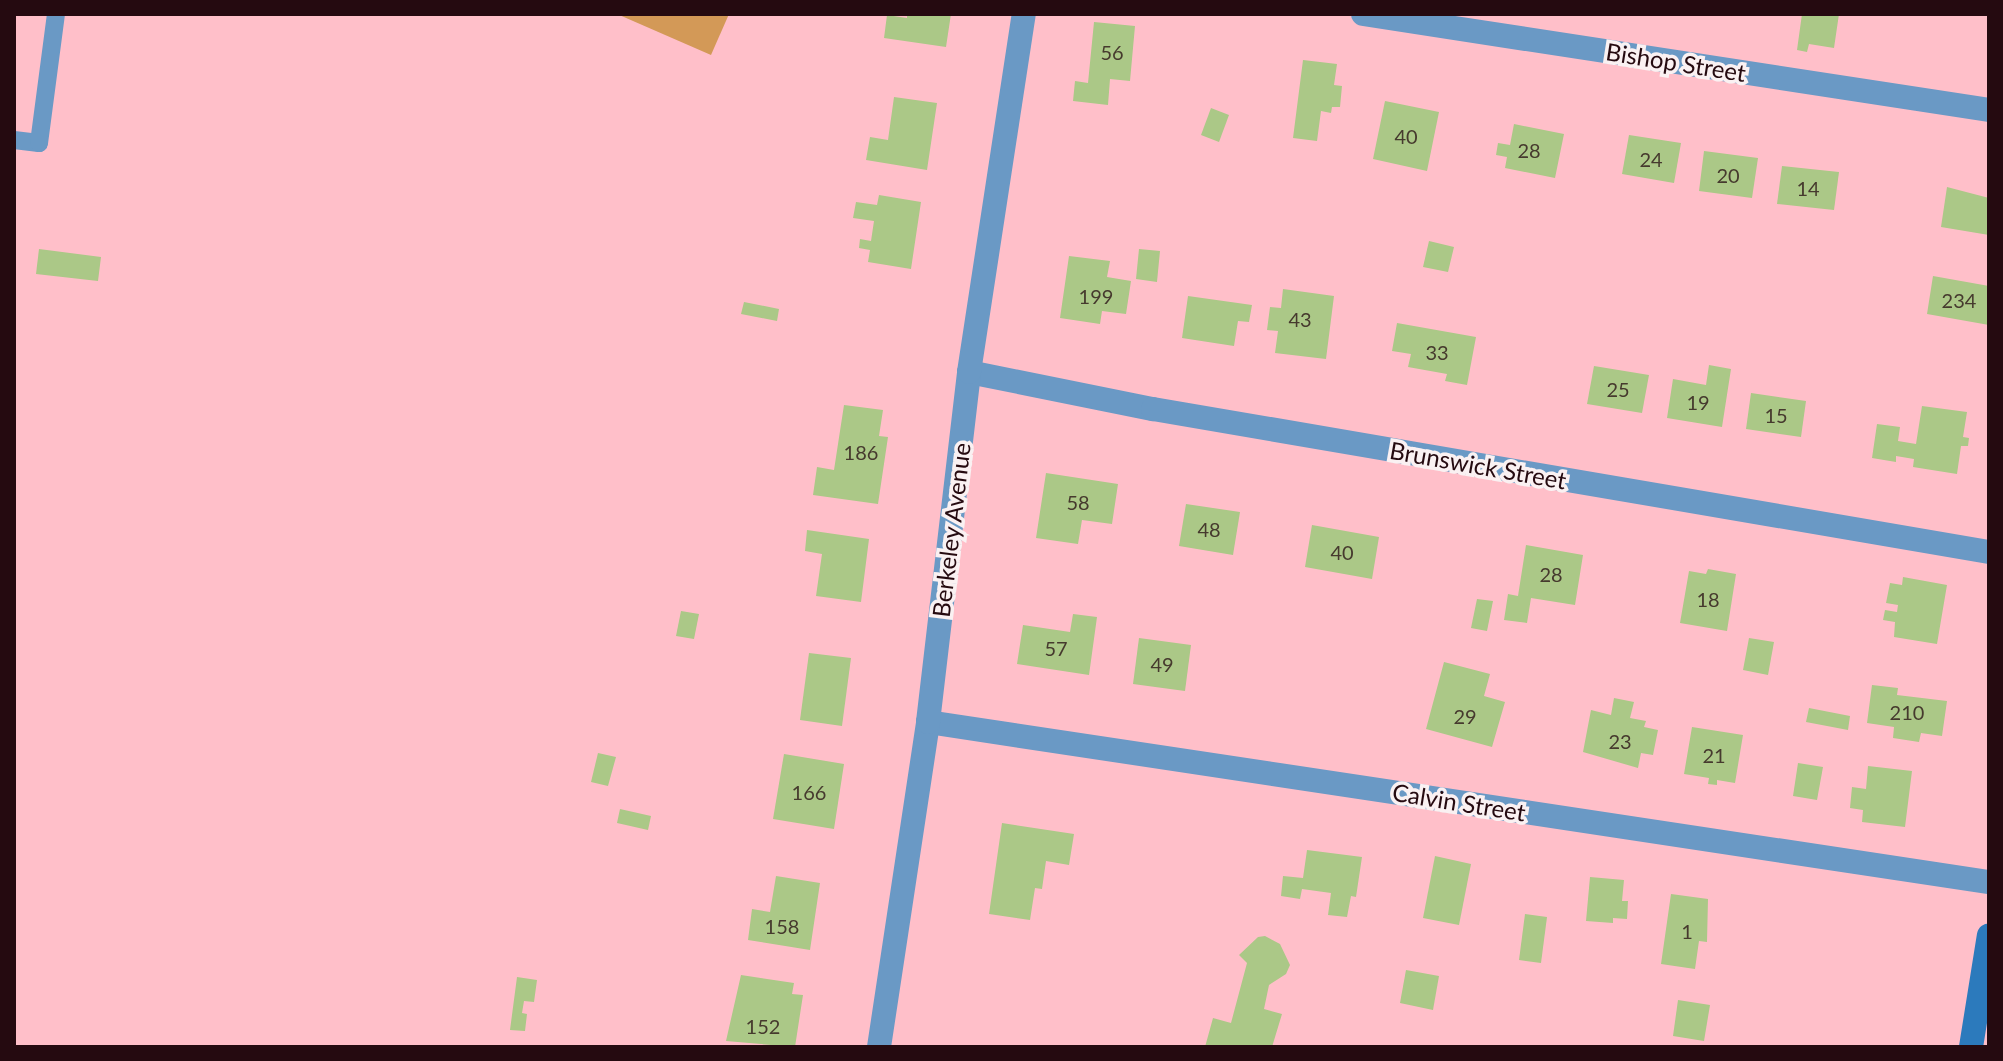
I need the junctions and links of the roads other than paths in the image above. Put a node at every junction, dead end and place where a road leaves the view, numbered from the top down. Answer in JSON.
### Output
{"nodes":[{"id":1,"x":56,"y":14,"type":"edge"},
{"id":2,"x":1024,"y":14,"type":"edge"},
{"id":3,"x":1363,"y":14,"type":"edge"},
{"id":4,"x":1989,"y":110,"type":"edge"},
{"id":5,"x":14,"y":140,"type":"edge"},
{"id":6,"x":969,"y":372,"type":"junction"},
{"id":7,"x":1989,"y":552,"type":"edge"},
{"id":8,"x":928,"y":722,"type":"junction"},
{"id":9,"x":1989,"y":882,"type":"edge"},
{"id":10,"x":1989,"y":935,"type":"edge"},
{"id":11,"x":879,"y":1047,"type":"edge"},
{"id":12,"x":1971,"y":1047,"type":"edge"}],
"edges":[{"from":1,"to":5,"type":"lane"},
{"from":2,"to":6,"type":"street","name":"Berkeley Avenue"},
{"from":3,"to":4,"type":"street","name":"Bishop Street"},
{"from":6,"to":7,"type":"street","name":"Brunswick Street"},
{"from":6,"to":8,"type":"street","name":"Berkeley Avenue"},
{"from":8,"to":9,"type":"street","name":"Calvin Street"},
{"from":8,"to":11,"type":"street","name":"Berkeley Avenue"},
{"from":10,"to":12,"type":"main road"}]}
